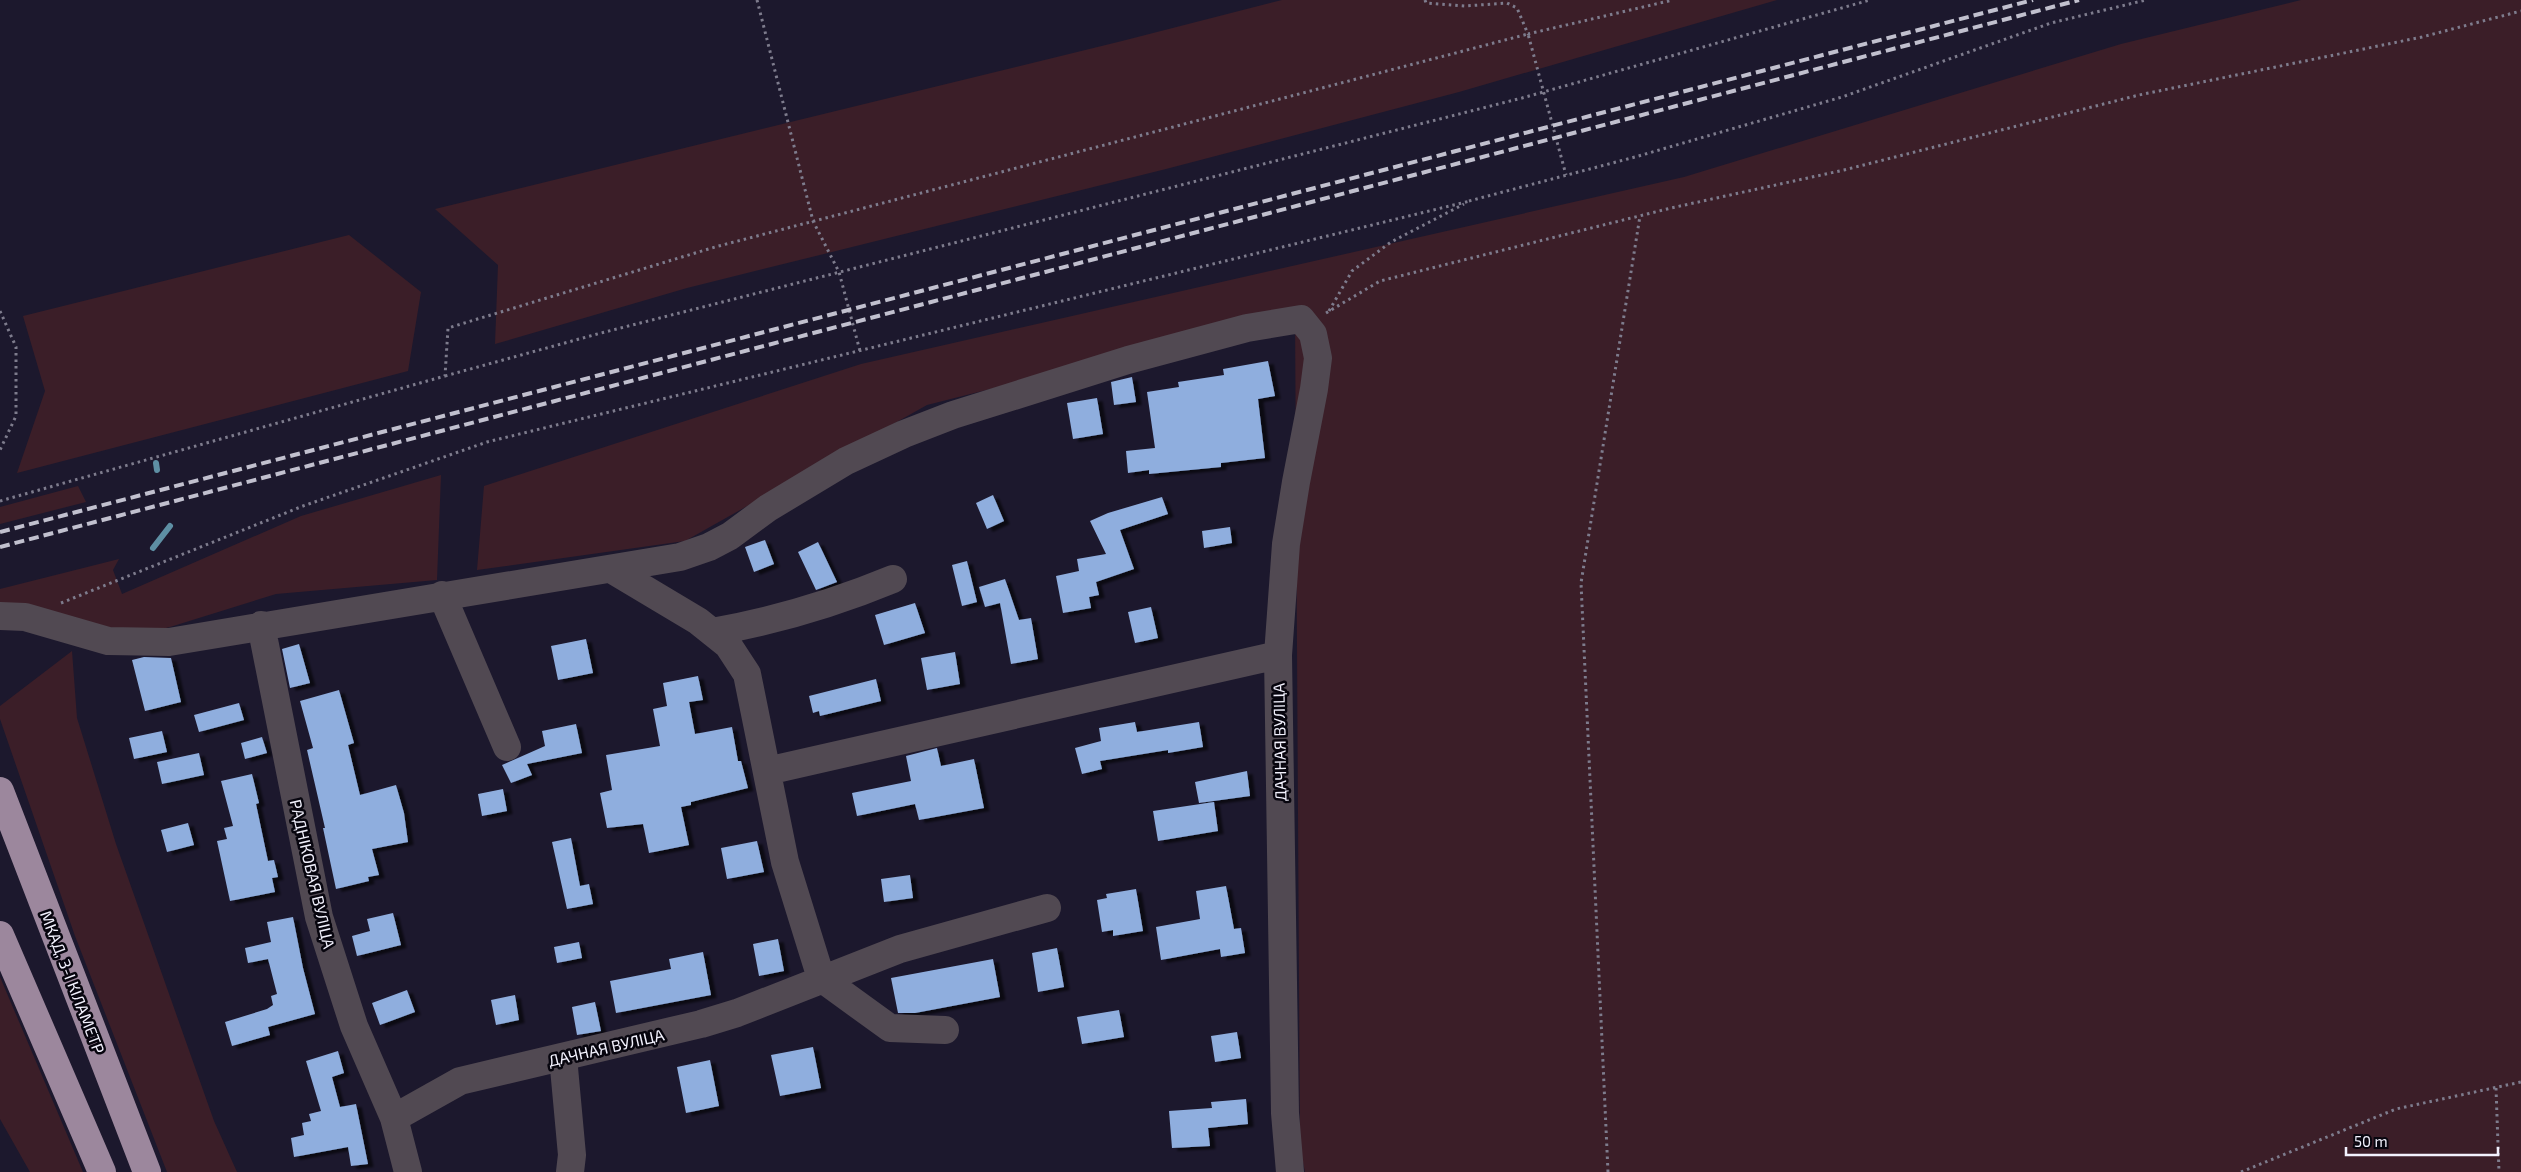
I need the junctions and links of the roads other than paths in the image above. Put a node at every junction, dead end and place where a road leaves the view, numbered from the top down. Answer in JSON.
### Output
{"nodes":[{"id":1,"x":611,"y":570,"type":"junction"},
{"id":2,"x":893,"y":579,"type":"dead end"},
{"id":3,"x":442,"y":595,"type":"junction"},
{"id":4,"x":13,"y":616,"type":"edge"},
{"id":5,"x":261,"y":625,"type":"junction"},
{"id":6,"x":712,"y":632,"type":"junction"},
{"id":7,"x":1278,"y":656,"type":"junction"},
{"id":8,"x":507,"y":747,"type":"dead end"},
{"id":9,"x":767,"y":771,"type":"junction"},
{"id":10,"x":0,"y":791,"type":"edge"},
{"id":11,"x":1047,"y":908,"type":"dead end"},
{"id":12,"x":0,"y":935,"type":"edge"},
{"id":13,"x":821,"y":978,"type":"junction"},
{"id":14,"x":945,"y":1030,"type":"dead end"},
{"id":15,"x":563,"y":1057,"type":"junction"},
{"id":16,"x":394,"y":1118,"type":"junction"},
{"id":17,"x":102,"y":1172,"type":"edge"},
{"id":18,"x":147,"y":1172,"type":"edge"},
{"id":19,"x":408,"y":1172,"type":"edge"},
{"id":20,"x":570,"y":1172,"type":"edge"},
{"id":21,"x":1290,"y":1172,"type":"edge"}],
"edges":[{"from":1,"to":3,"type":"street"},
{"from":1,"to":6,"type":"street"},
{"from":1,"to":7,"type":"street","name":"ДАЧНАЯ ВУЛІЦА"},
{"from":2,"to":6,"type":"street"},
{"from":3,"to":5,"type":"street"},
{"from":3,"to":8,"type":"street"},
{"from":4,"to":5,"type":"street"},
{"from":5,"to":16,"type":"street","name":"РАДНІКОВАЯ ВУЛІЦА"},
{"from":6,"to":9,"type":"street"},
{"from":7,"to":9,"type":"street"},
{"from":7,"to":21,"type":"street","name":"ДАЧНАЯ ВУЛІЦА"},
{"from":9,"to":13,"type":"street"},
{"from":10,"to":18,"type":"highway","name":"МКАД, 3-І КІЛАМЕТР"},
{"from":11,"to":13,"type":"street","name":"ДАЧНАЯ ВУЛІЦА"},
{"from":12,"to":17,"type":"highway"},
{"from":13,"to":14,"type":"street"},
{"from":13,"to":15,"type":"street","name":"ДАЧНАЯ ВУЛІЦА"},
{"from":15,"to":16,"type":"street","name":"ДАЧНАЯ ВУЛІЦА"},
{"from":15,"to":20,"type":"street"},
{"from":16,"to":19,"type":"street","name":"РАДНІКОВАЯ ВУЛІЦА"}]}
